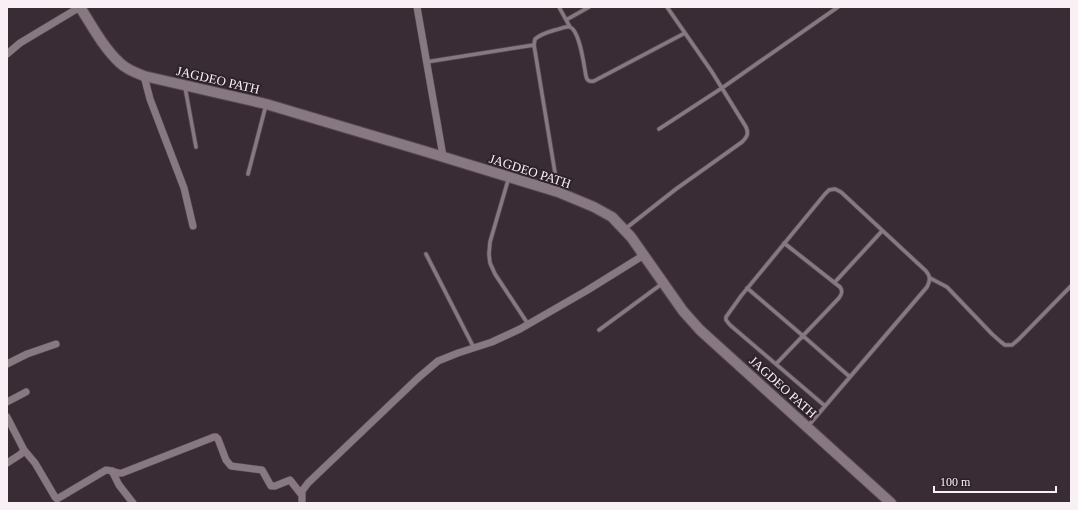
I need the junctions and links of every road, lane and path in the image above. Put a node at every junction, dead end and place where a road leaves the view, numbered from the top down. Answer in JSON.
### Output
{"nodes":[{"id":1,"x":80,"y":7,"type":"edge"},
{"id":2,"x":416,"y":7,"type":"edge"},
{"id":3,"x":559,"y":7,"type":"edge"},
{"id":4,"x":589,"y":7,"type":"edge"},
{"id":5,"x":667,"y":7,"type":"edge"},
{"id":6,"x":838,"y":7,"type":"edge"},
{"id":7,"x":566,"y":20,"type":"junction"},
{"id":8,"x":570,"y":28,"type":"junction"},
{"id":9,"x":685,"y":33,"type":"junction"},
{"id":10,"x":534,"y":45,"type":"junction"},
{"id":11,"x":7,"y":54,"type":"edge"},
{"id":12,"x":426,"y":62,"type":"junction"},
{"id":13,"x":144,"y":76,"type":"junction"},
{"id":14,"x":185,"y":86,"type":"junction"},
{"id":15,"x":722,"y":88,"type":"junction"},
{"id":16,"x":266,"y":104,"type":"junction"},
{"id":17,"x":659,"y":129,"type":"dead end"},
{"id":18,"x":196,"y":147,"type":"dead end"},
{"id":19,"x":443,"y":156,"type":"junction"},
{"id":20,"x":248,"y":174,"type":"dead end"},
{"id":21,"x":509,"y":177,"type":"junction"},
{"id":22,"x":558,"y":192,"type":"junction"},
{"id":23,"x":194,"y":226,"type":"dead end"},
{"id":24,"x":624,"y":229,"type":"junction"},
{"id":25,"x":882,"y":231,"type":"junction"},
{"id":26,"x":784,"y":243,"type":"junction"},
{"id":27,"x":426,"y":254,"type":"dead end"},
{"id":28,"x":644,"y":255,"type":"junction"},
{"id":29,"x":930,"y":278,"type":"junction"},
{"id":30,"x":835,"y":282,"type":"junction"},
{"id":31,"x":663,"y":283,"type":"junction"},
{"id":32,"x":1071,"y":286,"type":"edge"},
{"id":33,"x":747,"y":288,"type":"junction"},
{"id":34,"x":528,"y":324,"type":"junction"},
{"id":35,"x":599,"y":330,"type":"dead end"},
{"id":36,"x":802,"y":335,"type":"junction"},
{"id":37,"x":56,"y":344,"type":"dead end"},
{"id":38,"x":474,"y":348,"type":"junction"},
{"id":39,"x":7,"y":364,"type":"edge"},
{"id":40,"x":776,"y":364,"type":"junction"},
{"id":41,"x":850,"y":377,"type":"junction"},
{"id":42,"x":26,"y":392,"type":"dead end"},
{"id":43,"x":7,"y":402,"type":"edge"},
{"id":44,"x":825,"y":406,"type":"junction"},
{"id":45,"x":7,"y":417,"type":"edge"},
{"id":46,"x":807,"y":427,"type":"junction"},
{"id":47,"x":24,"y":450,"type":"junction"},
{"id":48,"x":7,"y":463,"type":"edge"},
{"id":49,"x":112,"y":471,"type":"junction"},
{"id":50,"x":301,"y":494,"type":"junction"},
{"id":51,"x":133,"y":503,"type":"edge"},
{"id":52,"x":302,"y":503,"type":"edge"},
{"id":53,"x":891,"y":503,"type":"edge"}],
"edges":[{"from":1,"to":11,"type":"street"},
{"from":1,"to":13,"type":"main road","name":"JAGDEO PATH"},
{"from":2,"to":12,"type":"street"},
{"from":3,"to":7,"type":"lane"},
{"from":4,"to":7,"type":"lane"},
{"from":5,"to":9,"type":"lane"},
{"from":6,"to":15,"type":"lane"},
{"from":7,"to":8,"type":"lane"},
{"from":8,"to":9,"type":"lane"},
{"from":8,"to":10,"type":"lane"},
{"from":9,"to":15,"type":"lane"},
{"from":10,"to":12,"type":"lane"},
{"from":10,"to":22,"type":"lane"},
{"from":12,"to":19,"type":"street"},
{"from":13,"to":14,"type":"main road","name":"JAGDEO PATH"},
{"from":13,"to":23,"type":"street"},
{"from":14,"to":16,"type":"main road","name":"JAGDEO PATH"},
{"from":14,"to":18,"type":"lane"},
{"from":15,"to":17,"type":"lane"},
{"from":15,"to":24,"type":"lane"},
{"from":16,"to":19,"type":"main road","name":"JAGDEO PATH"},
{"from":16,"to":20,"type":"lane"},
{"from":19,"to":21,"type":"main road","name":"JAGDEO PATH"},
{"from":21,"to":22,"type":"main road","name":"JAGDEO PATH"},
{"from":21,"to":34,"type":"lane"},
{"from":22,"to":24,"type":"main road","name":"JAGDEO PATH"},
{"from":24,"to":28,"type":"main road","name":"JAGDEO PATH"},
{"from":25,"to":26,"type":"lane"},
{"from":25,"to":29,"type":"lane"},
{"from":25,"to":30,"type":"lane"},
{"from":26,"to":30,"type":"lane"},
{"from":26,"to":33,"type":"lane"},
{"from":27,"to":38,"type":"lane"},
{"from":28,"to":31,"type":"main road","name":"JAGDEO PATH"},
{"from":28,"to":34,"type":"street"},
{"from":29,"to":32,"type":"lane"},
{"from":29,"to":41,"type":"lane"},
{"from":30,"to":36,"type":"lane"},
{"from":31,"to":35,"type":"lane"},
{"from":31,"to":46,"type":"main road","name":"JAGDEO PATH"},
{"from":33,"to":36,"type":"lane"},
{"from":33,"to":40,"type":"lane"},
{"from":34,"to":38,"type":"street"},
{"from":36,"to":40,"type":"lane"},
{"from":36,"to":41,"type":"lane"},
{"from":37,"to":39,"type":"street"},
{"from":38,"to":50,"type":"street"},
{"from":40,"to":44,"type":"lane"},
{"from":41,"to":44,"type":"lane"},
{"from":42,"to":43,"type":"street"},
{"from":44,"to":46,"type":"lane"},
{"from":45,"to":47,"type":"street"},
{"from":46,"to":53,"type":"main road","name":"JAGDEO PATH"},
{"from":47,"to":48,"type":"street"},
{"from":47,"to":49,"type":"street"},
{"from":49,"to":50,"type":"street"},
{"from":49,"to":51,"type":"street"},
{"from":50,"to":52,"type":"street"}]}
